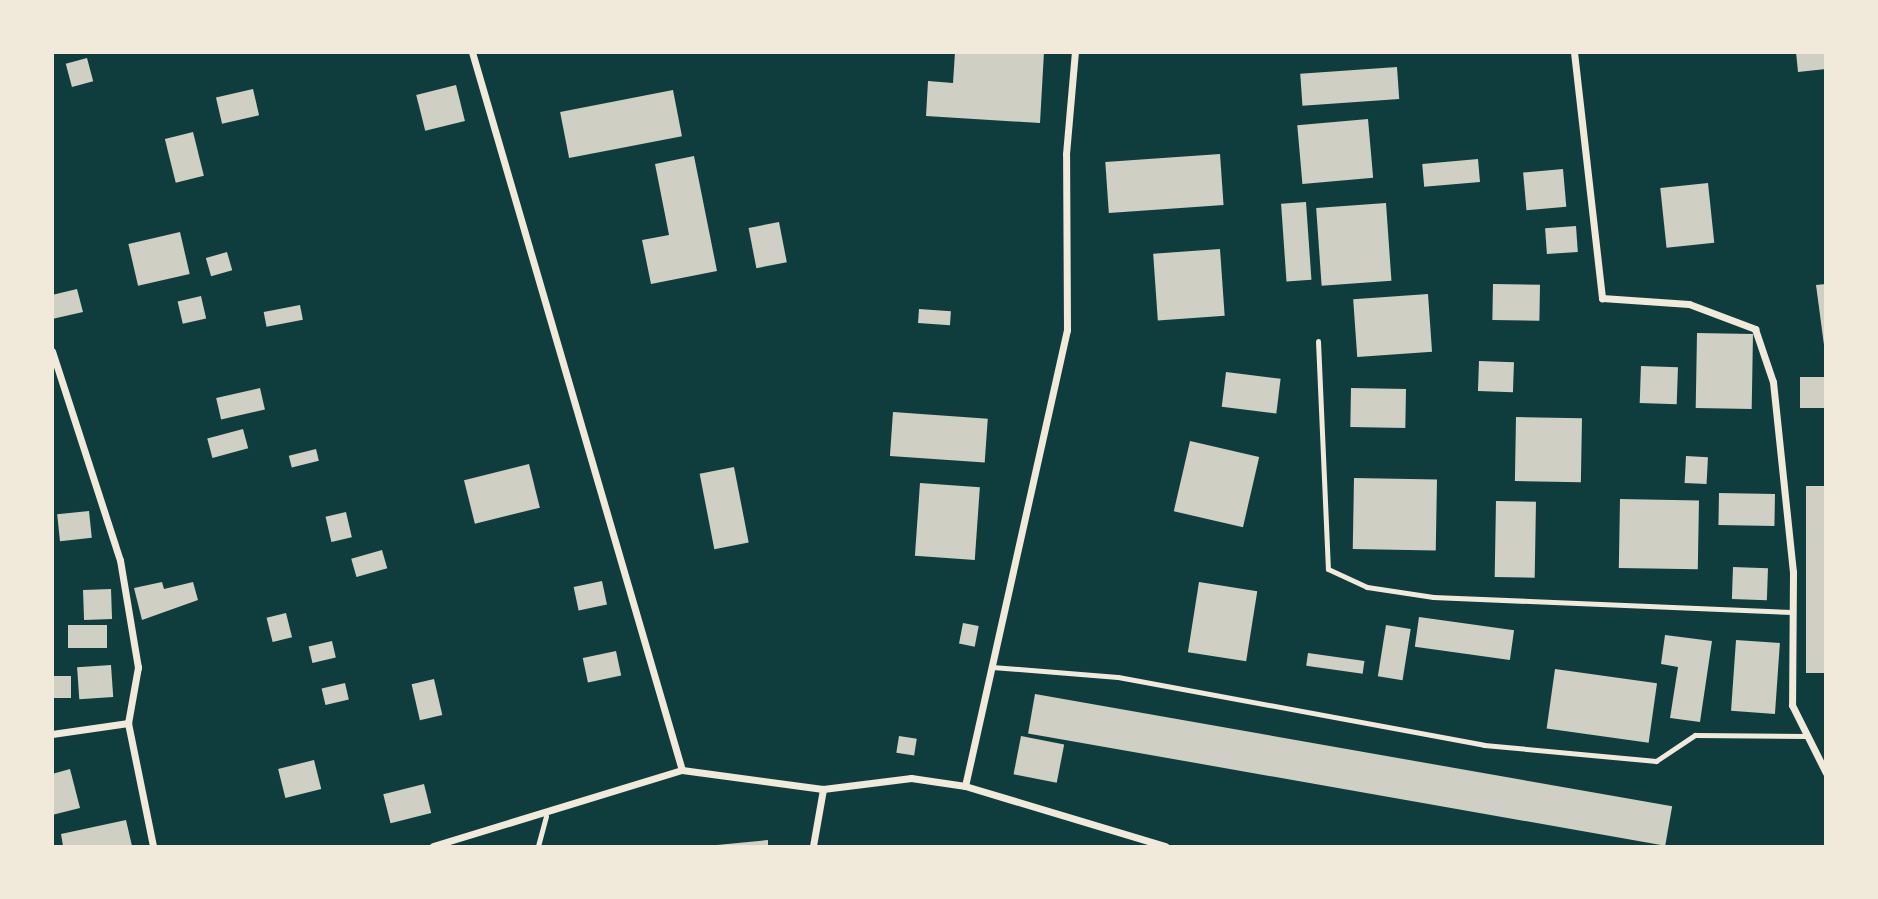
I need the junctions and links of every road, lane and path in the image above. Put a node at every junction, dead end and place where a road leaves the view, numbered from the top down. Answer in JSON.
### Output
{"nodes":[{"id":1,"x":472,"y":52,"type":"edge"},
{"id":2,"x":1075,"y":52,"type":"edge"},
{"id":3,"x":1574,"y":52,"type":"edge"},
{"id":4,"x":1318,"y":341,"type":"dead end"},
{"id":5,"x":52,"y":351,"type":"edge"},
{"id":6,"x":1792,"y":612,"type":"junction"},
{"id":7,"x":992,"y":667,"type":"junction"},
{"id":8,"x":128,"y":723,"type":"junction"},
{"id":9,"x":52,"y":734,"type":"edge"},
{"id":10,"x":1807,"y":736,"type":"junction"},
{"id":11,"x":682,"y":770,"type":"junction"},
{"id":12,"x":1825,"y":773,"type":"edge"},
{"id":13,"x":965,"y":786,"type":"junction"},
{"id":14,"x":823,"y":789,"type":"junction"},
{"id":15,"x":546,"y":816,"type":"junction"},
{"id":16,"x":153,"y":846,"type":"edge"},
{"id":17,"x":433,"y":846,"type":"edge"},
{"id":18,"x":538,"y":846,"type":"edge"},
{"id":19,"x":813,"y":846,"type":"edge"},
{"id":20,"x":1164,"y":846,"type":"edge"}],
"edges":[{"from":1,"to":11,"type":"street"},
{"from":2,"to":7,"type":"street"},
{"from":3,"to":6,"type":"street"},
{"from":4,"to":6,"type":"lane"},
{"from":5,"to":8,"type":"street"},
{"from":6,"to":10,"type":"street"},
{"from":7,"to":10,"type":"lane"},
{"from":7,"to":13,"type":"street"},
{"from":8,"to":9,"type":"street"},
{"from":8,"to":16,"type":"street"},
{"from":10,"to":12,"type":"street"},
{"from":11,"to":14,"type":"street"},
{"from":11,"to":15,"type":"street"},
{"from":13,"to":14,"type":"street"},
{"from":13,"to":20,"type":"street"},
{"from":14,"to":19,"type":"street"},
{"from":15,"to":17,"type":"street"},
{"from":15,"to":18,"type":"lane"}]}
